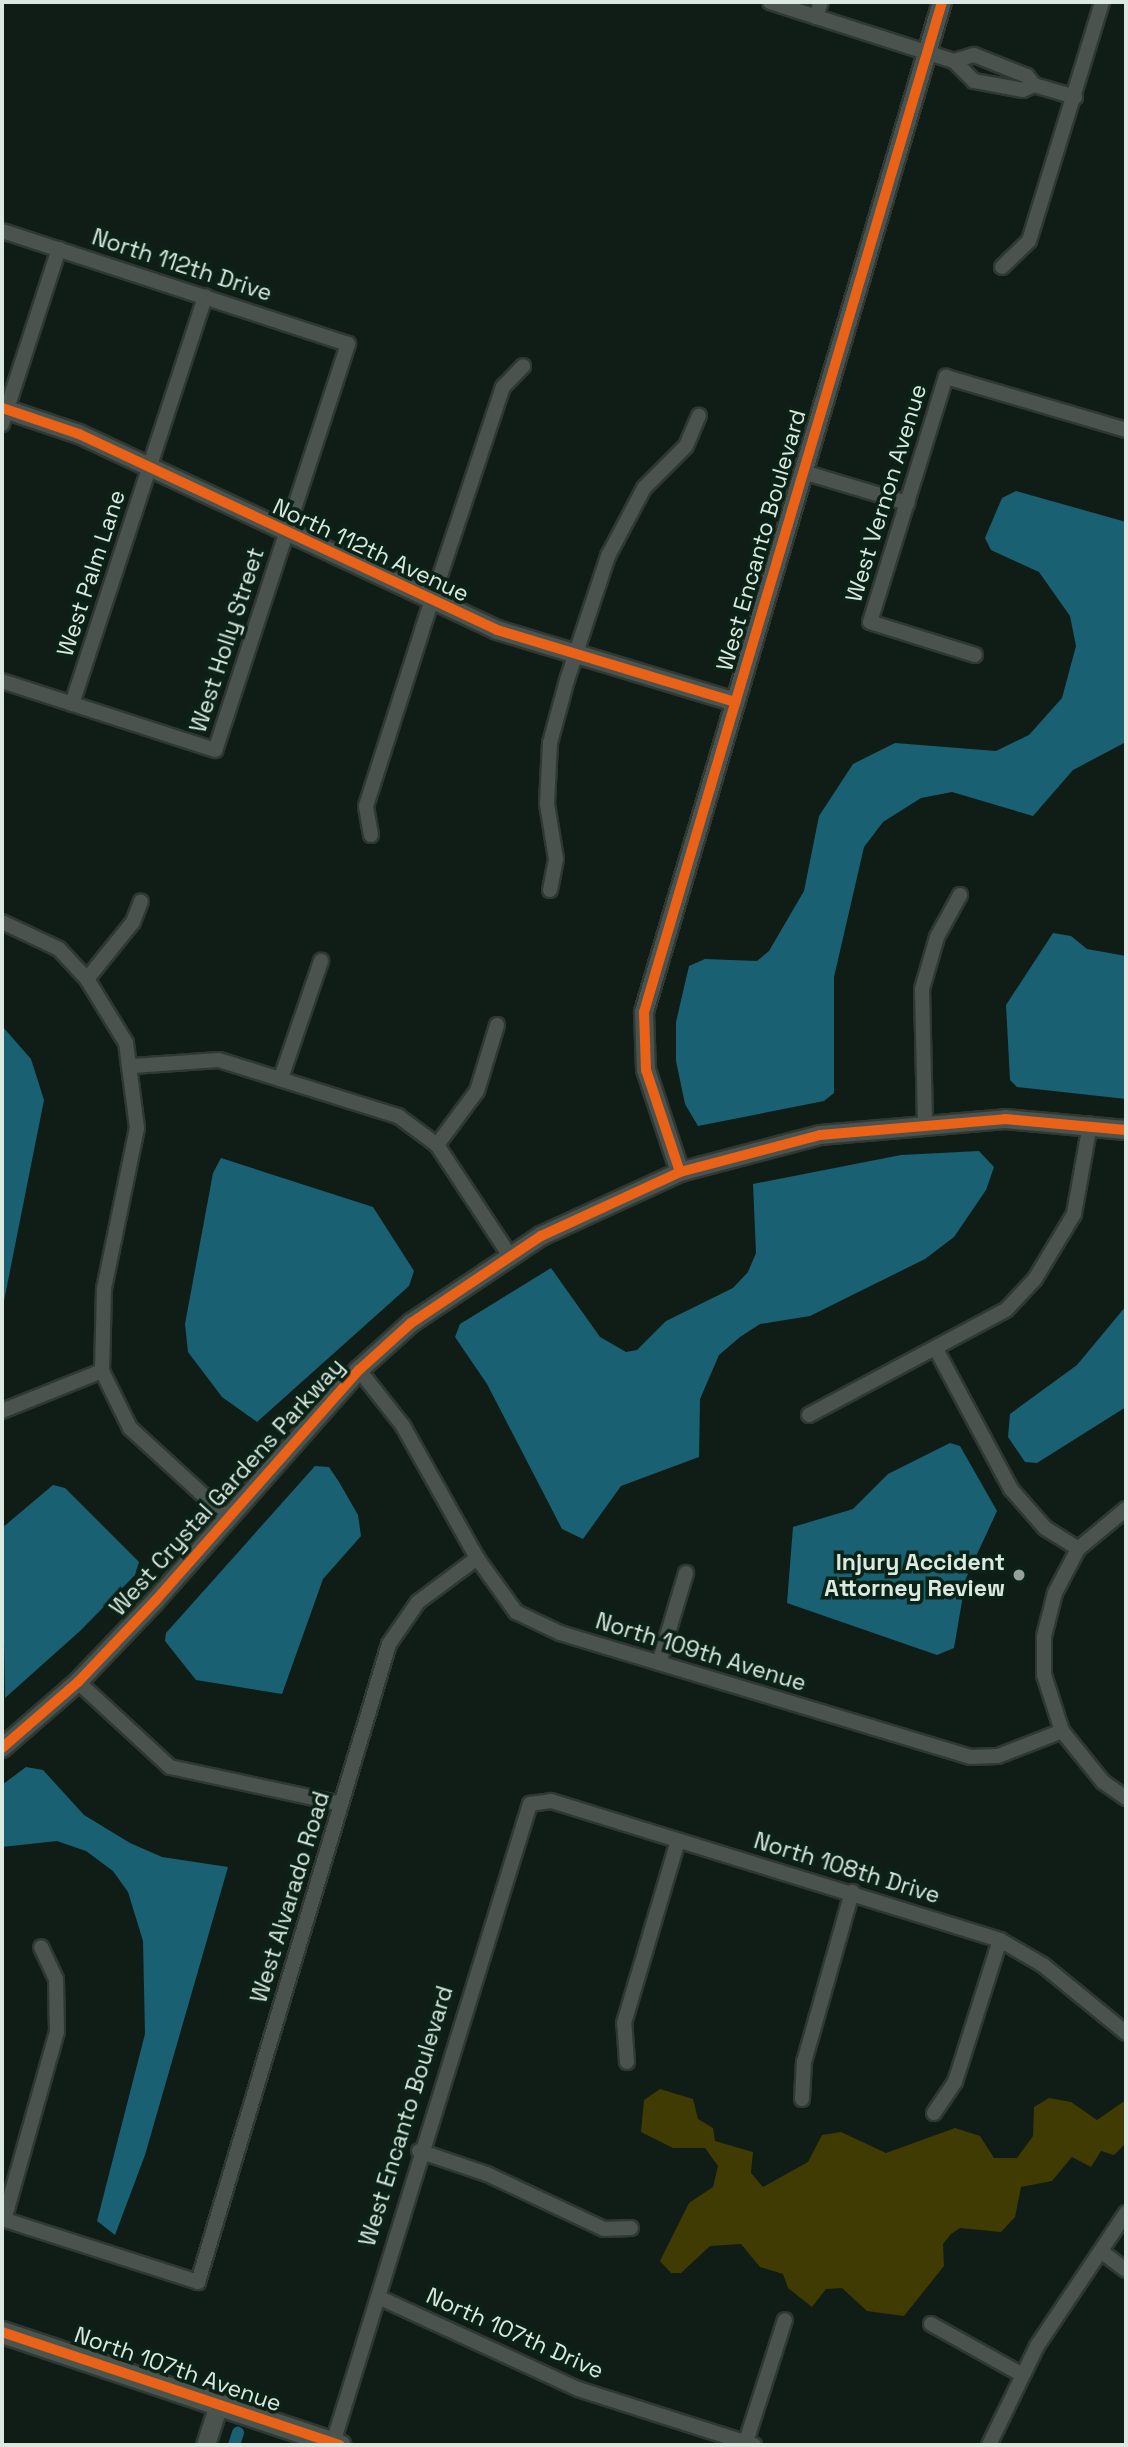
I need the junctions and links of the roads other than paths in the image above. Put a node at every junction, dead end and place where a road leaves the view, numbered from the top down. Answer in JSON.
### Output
{"nodes":[{"id":1,"x":770,"y":2,"type":"edge"},
{"id":2,"x":821,"y":2,"type":"edge"},
{"id":3,"x":942,"y":2,"type":"edge"},
{"id":4,"x":1102,"y":2,"type":"edge"},
{"id":5,"x":816,"y":17,"type":"junction"},
{"id":6,"x":927,"y":53,"type":"junction"},
{"id":7,"x":954,"y":61,"type":"junction"},
{"id":8,"x":999,"y":66,"type":"junction"},
{"id":9,"x":995,"y":81,"type":"junction"},
{"id":10,"x":1034,"y":85,"type":"junction"},
{"id":11,"x":1075,"y":97,"type":"junction"},
{"id":12,"x":2,"y":231,"type":"edge"},
{"id":13,"x":59,"y":248,"type":"junction"},
{"id":14,"x":1002,"y":267,"type":"dead end"},
{"id":15,"x":205,"y":296,"type":"junction"},
{"id":16,"x":348,"y":344,"type":"joint"},
{"id":17,"x":523,"y":366,"type":"dead end"},
{"id":18,"x":3,"y":414,"type":"edge"},
{"id":19,"x":699,"y":416,"type":"dead end"},
{"id":20,"x":1126,"y":430,"type":"edge"},
{"id":21,"x":149,"y":468,"type":"junction"},
{"id":22,"x":803,"y":472,"type":"junction"},
{"id":23,"x":906,"y":503,"type":"junction"},
{"id":24,"x":286,"y":535,"type":"junction"},
{"id":25,"x":432,"y":603,"type":"junction"},
{"id":26,"x":575,"y":655,"type":"junction"},
{"id":27,"x":975,"y":655,"type":"dead end"},
{"id":28,"x":2,"y":681,"type":"edge"},
{"id":29,"x":735,"y":702,"type":"junction"},
{"id":30,"x":72,"y":704,"type":"junction"},
{"id":31,"x":371,"y":835,"type":"dead end"},
{"id":32,"x":550,"y":890,"type":"dead end"},
{"id":33,"x":960,"y":895,"type":"dead end"},
{"id":34,"x":141,"y":901,"type":"dead end"},
{"id":35,"x":2,"y":922,"type":"edge"},
{"id":36,"x":321,"y":961,"type":"dead end"},
{"id":37,"x":87,"y":979,"type":"junction"},
{"id":38,"x":497,"y":1025,"type":"dead end"},
{"id":39,"x":134,"y":1066,"type":"junction"},
{"id":40,"x":281,"y":1077,"type":"junction"},
{"id":41,"x":925,"y":1122,"type":"junction"},
{"id":42,"x":1090,"y":1124,"type":"junction"},
{"id":43,"x":1126,"y":1130,"type":"edge"},
{"id":44,"x":437,"y":1145,"type":"junction"},
{"id":45,"x":680,"y":1172,"type":"junction"},
{"id":46,"x":509,"y":1254,"type":"junction"},
{"id":47,"x":937,"y":1351,"type":"junction"},
{"id":48,"x":359,"y":1370,"type":"junction"},
{"id":49,"x":102,"y":1371,"type":"junction"},
{"id":50,"x":2,"y":1411,"type":"edge"},
{"id":51,"x":809,"y":1415,"type":"dead end"},
{"id":52,"x":1126,"y":1509,"type":"edge"},
{"id":53,"x":226,"y":1516,"type":"junction"},
{"id":54,"x":1078,"y":1549,"type":"junction"},
{"id":55,"x":477,"y":1558,"type":"junction"},
{"id":56,"x":686,"y":1573,"type":"dead end"},
{"id":57,"x":659,"y":1663,"type":"junction"},
{"id":58,"x":78,"y":1682,"type":"junction"},
{"id":59,"x":1062,"y":1731,"type":"junction"},
{"id":60,"x":2,"y":1748,"type":"edge"},
{"id":61,"x":1126,"y":1798,"type":"edge"},
{"id":62,"x":341,"y":1804,"type":"junction"},
{"id":63,"x":530,"y":1804,"type":"joint"},
{"id":64,"x":678,"y":1841,"type":"junction"},
{"id":65,"x":852,"y":1892,"type":"junction"},
{"id":66,"x":1000,"y":1940,"type":"junction"},
{"id":67,"x":41,"y":1947,"type":"dead end"},
{"id":68,"x":1125,"y":2030,"type":"edge"},
{"id":69,"x":627,"y":2062,"type":"dead end"},
{"id":70,"x":802,"y":2099,"type":"dead end"},
{"id":71,"x":934,"y":2113,"type":"dead end"},
{"id":72,"x":419,"y":2151,"type":"junction"},
{"id":73,"x":1126,"y":2213,"type":"edge"},
{"id":74,"x":3,"y":2219,"type":"edge"},
{"id":75,"x":631,"y":2228,"type":"dead end"},
{"id":76,"x":1102,"y":2252,"type":"junction"},
{"id":77,"x":1126,"y":2270,"type":"edge"},
{"id":78,"x":378,"y":2297,"type":"junction"},
{"id":79,"x":785,"y":2320,"type":"dead end"},
{"id":80,"x":931,"y":2324,"type":"dead end"},
{"id":81,"x":2,"y":2332,"type":"edge"},
{"id":82,"x":1021,"y":2374,"type":"junction"},
{"id":83,"x":219,"y":2405,"type":"junction"},
{"id":84,"x":337,"y":2444,"type":"edge"},
{"id":85,"x":748,"y":2444,"type":"edge"},
{"id":86,"x":206,"y":2445,"type":"edge"},
{"id":87,"x":989,"y":2445,"type":"edge"}],
"edges":[{"from":1,"to":5,"type":"street"},
{"from":2,"to":5,"type":"street"},
{"from":3,"to":6,"type":"street","name":"West Encanto Boulevard"},
{"from":4,"to":11,"type":"street"},
{"from":5,"to":6,"type":"street"},
{"from":6,"to":7,"type":"street"},
{"from":6,"to":22,"type":"street","name":"West Encanto Boulevard"},
{"from":7,"to":8,"type":"street"},
{"from":7,"to":9,"type":"street"},
{"from":8,"to":9,"type":"street"},
{"from":8,"to":10,"type":"street"},
{"from":9,"to":10,"type":"street"},
{"from":10,"to":11,"type":"street"},
{"from":11,"to":14,"type":"street"},
{"from":12,"to":13,"type":"street","name":"North 112th Drive"},
{"from":13,"to":15,"type":"street","name":"North 112th Drive"},
{"from":13,"to":18,"type":"street"},
{"from":15,"to":16,"type":"street","name":"North 112th Drive"},
{"from":15,"to":21,"type":"street","name":"West Palm Lane"},
{"from":16,"to":24,"type":"street","name":"West Holly Street"},
{"from":17,"to":25,"type":"street"},
{"from":18,"to":21,"type":"street","name":"North 112th Avenue"},
{"from":19,"to":26,"type":"street"},
{"from":20,"to":23,"type":"street","name":"West Vernon Avenue"},
{"from":21,"to":24,"type":"street","name":"North 112th Avenue"},
{"from":21,"to":30,"type":"street","name":"West Palm Lane"},
{"from":22,"to":23,"type":"street"},
{"from":22,"to":29,"type":"street","name":"West Encanto Boulevard"},
{"from":23,"to":27,"type":"street","name":"West Vernon Avenue"},
{"from":24,"to":25,"type":"street","name":"North 112th Avenue"},
{"from":24,"to":30,"type":"street","name":"West Holly Street"},
{"from":25,"to":26,"type":"street","name":"North 112th Avenue"},
{"from":25,"to":31,"type":"street"},
{"from":26,"to":29,"type":"street","name":"North 112th Avenue"},
{"from":26,"to":32,"type":"street"},
{"from":28,"to":30,"type":"street"},
{"from":29,"to":45,"type":"street","name":"West Encanto Boulevard"},
{"from":33,"to":41,"type":"street"},
{"from":34,"to":37,"type":"street"},
{"from":35,"to":37,"type":"street"},
{"from":36,"to":40,"type":"street"},
{"from":37,"to":39,"type":"street"},
{"from":38,"to":44,"type":"street"},
{"from":39,"to":40,"type":"street"},
{"from":39,"to":49,"type":"street"},
{"from":40,"to":44,"type":"street"},
{"from":41,"to":42,"type":"street","name":"West Crystal Gardens Parkway"},
{"from":41,"to":45,"type":"street","name":"West Crystal Gardens Parkway"},
{"from":42,"to":43,"type":"street","name":"West Crystal Gardens Parkway"},
{"from":42,"to":47,"type":"street"},
{"from":44,"to":46,"type":"street"},
{"from":45,"to":46,"type":"street","name":"West Crystal Gardens Parkway"},
{"from":46,"to":48,"type":"street","name":"West Crystal Gardens Parkway"},
{"from":47,"to":51,"type":"street"},
{"from":47,"to":54,"type":"street"},
{"from":48,"to":53,"type":"street","name":"West Crystal Gardens Parkway"},
{"from":48,"to":55,"type":"street","name":"North 109th Avenue"},
{"from":49,"to":50,"type":"street"},
{"from":49,"to":53,"type":"street"},
{"from":52,"to":54,"type":"street"},
{"from":53,"to":58,"type":"street","name":"West Crystal Gardens Parkway"},
{"from":54,"to":59,"type":"street"},
{"from":55,"to":57,"type":"street","name":"North 109th Avenue"},
{"from":55,"to":62,"type":"street","name":"West Alvarado Road"},
{"from":56,"to":57,"type":"street"},
{"from":57,"to":59,"type":"street","name":"North 109th Avenue"},
{"from":58,"to":60,"type":"street","name":"West Crystal Gardens Parkway"},
{"from":58,"to":62,"type":"street"},
{"from":59,"to":61,"type":"street"},
{"from":62,"to":74,"type":"street","name":"West Alvarado Road"},
{"from":63,"to":64,"type":"street","name":"North 108th Drive"},
{"from":63,"to":72,"type":"street","name":"West Encanto Boulevard"},
{"from":64,"to":65,"type":"street","name":"North 108th Drive"},
{"from":64,"to":69,"type":"street"},
{"from":65,"to":66,"type":"street","name":"North 108th Drive"},
{"from":65,"to":70,"type":"street"},
{"from":66,"to":68,"type":"street","name":"North 108th Drive"},
{"from":66,"to":71,"type":"street"},
{"from":67,"to":74,"type":"street"},
{"from":72,"to":75,"type":"street"},
{"from":72,"to":78,"type":"street","name":"West Encanto Boulevard"},
{"from":73,"to":76,"type":"street"},
{"from":76,"to":77,"type":"street"},
{"from":76,"to":82,"type":"street"},
{"from":78,"to":84,"type":"street","name":"West Encanto Boulevard"},
{"from":78,"to":85,"type":"street","name":"North 107th Drive"},
{"from":79,"to":85,"type":"street"},
{"from":80,"to":82,"type":"street"},
{"from":81,"to":83,"type":"main road","name":"North 107th Avenue"},
{"from":82,"to":87,"type":"street"},
{"from":83,"to":84,"type":"main road","name":"North 107th Avenue"},
{"from":83,"to":86,"type":"street"}]}
